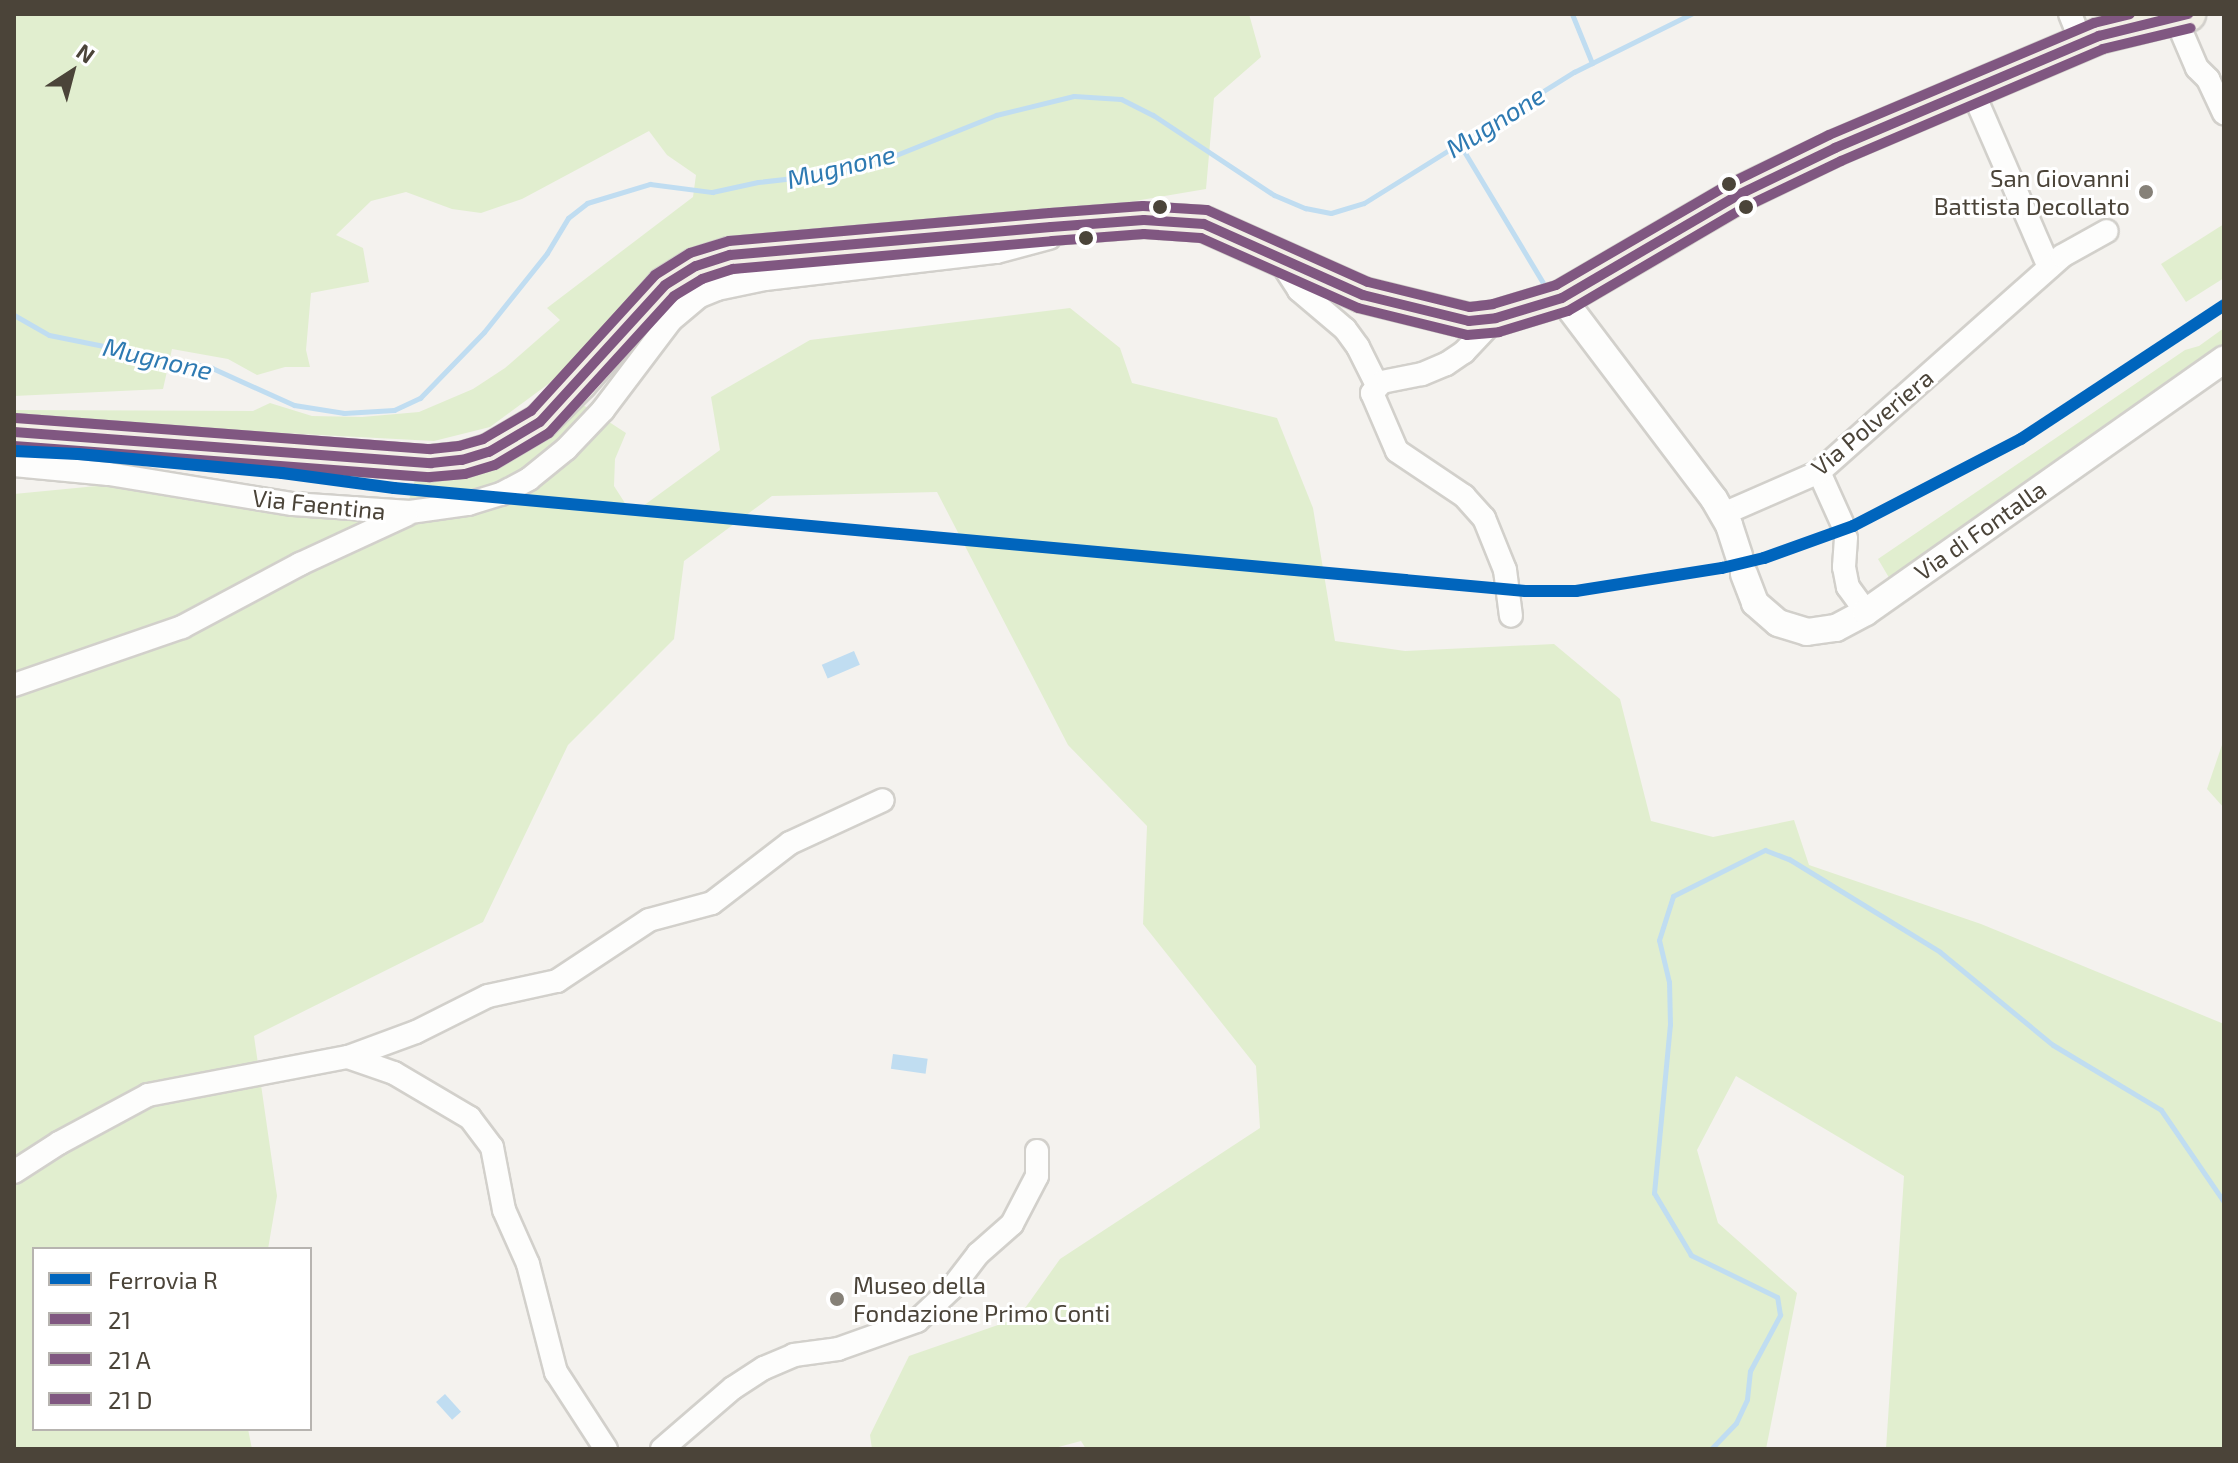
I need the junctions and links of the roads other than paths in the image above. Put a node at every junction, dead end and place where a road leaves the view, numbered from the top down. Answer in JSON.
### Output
{"nodes":[{"id":1,"x":2184,"y":16,"type":"edge"},
{"id":2,"x":2076,"y":29,"type":"edge"},
{"id":3,"x":1972,"y":90,"type":"junction"},
{"id":4,"x":2224,"y":113,"type":"edge"},
{"id":5,"x":1051,"y":227,"type":"junction"},
{"id":6,"x":2107,"y":231,"type":"dead end"},
{"id":7,"x":1276,"y":255,"type":"junction"},
{"id":8,"x":2049,"y":267,"type":"junction"},
{"id":9,"x":1562,"y":298,"type":"junction"},
{"id":10,"x":1496,"y":318,"type":"junction"},
{"id":11,"x":2224,"y":359,"type":"edge"},
{"id":12,"x":1377,"y":385,"type":"junction"},
{"id":13,"x":14,"y":432,"type":"edge"},
{"id":14,"x":14,"y":465,"type":"edge"},
{"id":15,"x":1819,"y":472,"type":"junction"},
{"id":16,"x":410,"y":512,"type":"junction"},
{"id":17,"x":1723,"y":514,"type":"junction"},
{"id":18,"x":1866,"y":612,"type":"junction"},
{"id":19,"x":1511,"y":616,"type":"dead end"},
{"id":20,"x":14,"y":685,"type":"edge"},
{"id":21,"x":883,"y":800,"type":"dead end"},
{"id":22,"x":348,"y":1057,"type":"junction"},
{"id":23,"x":1037,"y":1151,"type":"dead end"},
{"id":24,"x":14,"y":1172,"type":"edge"},
{"id":25,"x":606,"y":1449,"type":"edge"},
{"id":26,"x":662,"y":1449,"type":"edge"}],
"edges":[{"from":1,"to":2,"type":"main road","name":"Via Faentina"},
{"from":1,"to":4,"type":"street"},
{"from":2,"to":3,"type":"main road","name":"Via Faentina"},
{"from":3,"to":8,"type":"street"},
{"from":3,"to":9,"type":"main road","name":"Via Faentina"},
{"from":5,"to":7,"type":"main road","name":"Via Faentina"},
{"from":5,"to":13,"type":"main road","name":"Via Faentina"},
{"from":5,"to":16,"type":"street","name":"Via Faentina"},
{"from":6,"to":8,"type":"street","name":"Via Polveriera"},
{"from":7,"to":10,"type":"main road","name":"Via Faentina"},
{"from":7,"to":12,"type":"street"},
{"from":8,"to":15,"type":"street","name":"Via Polveriera"},
{"from":9,"to":10,"type":"main road","name":"Via Faentina"},
{"from":9,"to":17,"type":"street"},
{"from":10,"to":12,"type":"street"},
{"from":11,"to":18,"type":"street","name":"Via di Fontalla"},
{"from":12,"to":19,"type":"street"},
{"from":14,"to":16,"type":"street","name":"Via Faentina"},
{"from":15,"to":17,"type":"street","name":"Via Polveriera"},
{"from":15,"to":18,"type":"street"},
{"from":16,"to":20,"type":"street"},
{"from":17,"to":18,"type":"street","name":"Via di Fontalla"},
{"from":21,"to":22,"type":"street"},
{"from":22,"to":24,"type":"street"},
{"from":22,"to":25,"type":"street"},
{"from":23,"to":26,"type":"street"}]}
